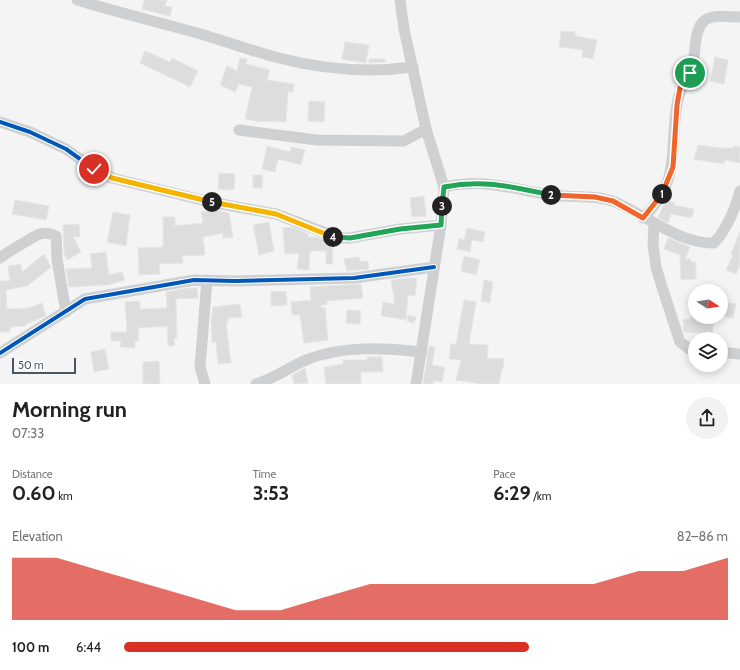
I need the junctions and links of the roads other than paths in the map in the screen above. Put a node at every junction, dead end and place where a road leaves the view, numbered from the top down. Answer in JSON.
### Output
{"nodes":[{"id":1,"x":77,"y":0,"type":"edge"},
{"id":2,"x":400,"y":0,"type":"edge"},
{"id":3,"x":740,"y":18,"type":"edge"},
{"id":4,"x":413,"y":67,"type":"junction"},
{"id":5,"x":0,"y":122,"type":"edge"},
{"id":6,"x":426,"y":129,"type":"junction"},
{"id":7,"x":239,"y":130,"type":"dead end"},
{"id":8,"x":444,"y":187,"type":"junction"},
{"id":9,"x":740,"y":191,"type":"edge"},
{"id":10,"x":643,"y":218,"type":"junction"},
{"id":11,"x":654,"y":224,"type":"junction"},
{"id":12,"x":441,"y":225,"type":"junction"},
{"id":13,"x":0,"y":258,"type":"edge"},
{"id":14,"x":434,"y":267,"type":"junction"},
{"id":15,"x":207,"y":280,"type":"junction"},
{"id":16,"x":66,"y":312,"type":"junction"},
{"id":17,"x":688,"y":348,"type":"edge"},
{"id":18,"x":422,"y":352,"type":"junction"},
{"id":19,"x":728,"y":352,"type":"edge"},
{"id":20,"x":0,"y":353,"type":"edge"},
{"id":21,"x":738,"y":354,"type":"dead end"},
{"id":22,"x":205,"y":384,"type":"edge"},
{"id":23,"x":256,"y":384,"type":"edge"},
{"id":24,"x":416,"y":384,"type":"edge"}],
"edges":[{"from":1,"to":4,"type":"street"},
{"from":2,"to":4,"type":"street"},
{"from":3,"to":10,"type":"street"},
{"from":4,"to":6,"type":"street"},
{"from":5,"to":12,"type":"street"},
{"from":6,"to":7,"type":"street"},
{"from":6,"to":8,"type":"street"},
{"from":8,"to":10,"type":"street"},
{"from":8,"to":12,"type":"street"},
{"from":9,"to":11,"type":"street"},
{"from":10,"to":11,"type":"street"},
{"from":11,"to":17,"type":"street"},
{"from":12,"to":14,"type":"street"},
{"from":13,"to":16,"type":"street"},
{"from":14,"to":15,"type":"street"},
{"from":14,"to":18,"type":"street"},
{"from":15,"to":16,"type":"street"},
{"from":15,"to":22,"type":"street"},
{"from":16,"to":20,"type":"street"},
{"from":18,"to":23,"type":"street"},
{"from":18,"to":24,"type":"street"},
{"from":19,"to":21,"type":"street"}]}
